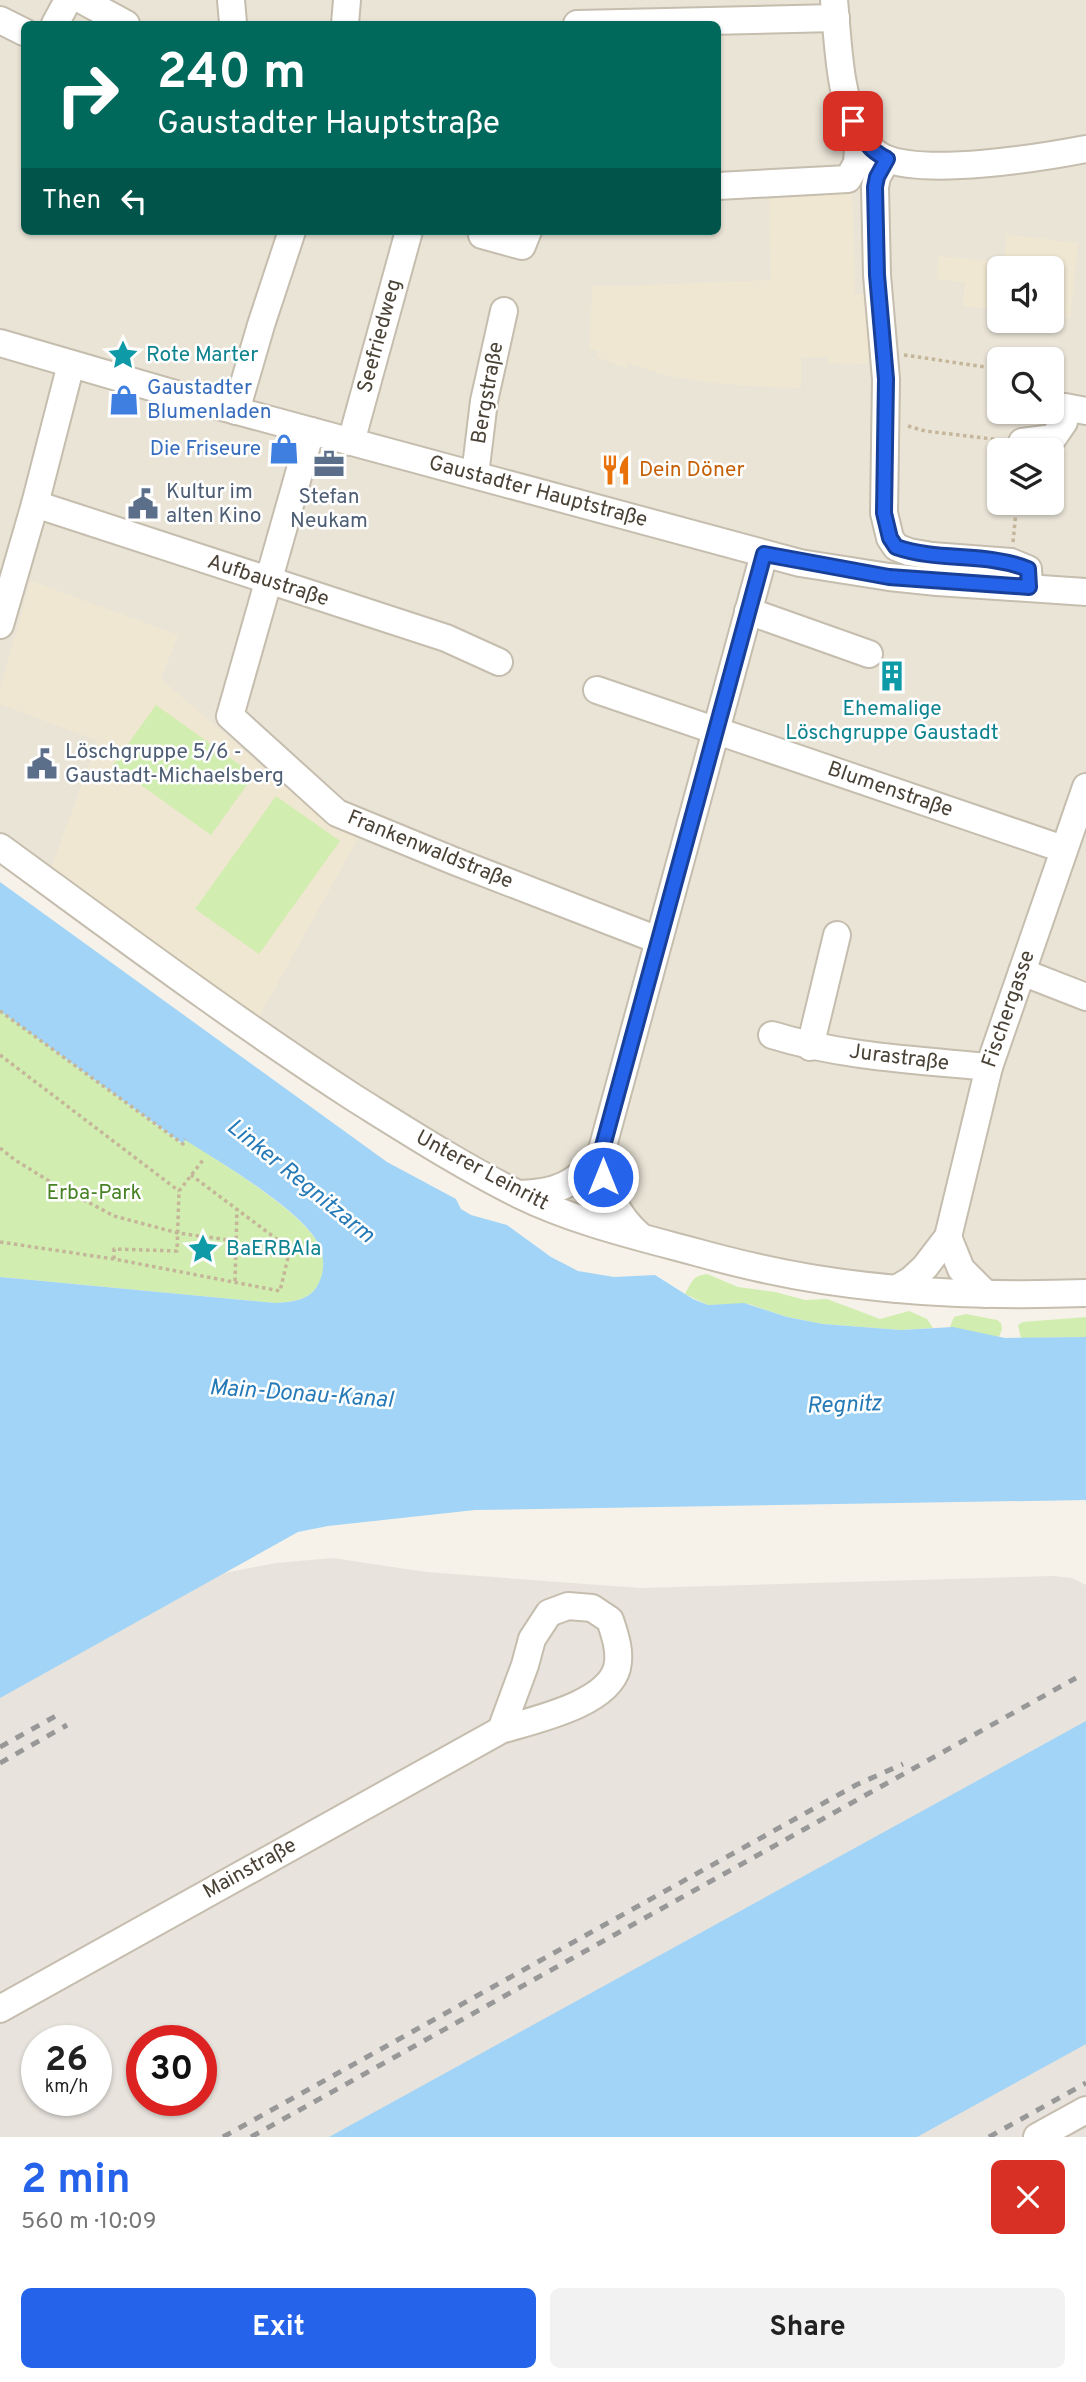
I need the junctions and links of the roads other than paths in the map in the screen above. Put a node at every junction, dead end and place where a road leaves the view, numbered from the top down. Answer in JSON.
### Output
{"nodes":[{"id":1,"x":68,"y":0,"type":"edge"},
{"id":2,"x":82,"y":0,"type":"edge"},
{"id":3,"x":347,"y":0,"type":"edge"},
{"id":4,"x":835,"y":9,"type":"edge"},
{"id":5,"x":0,"y":20,"type":"edge"},
{"id":6,"x":57,"y":21,"type":"edge"},
{"id":7,"x":120,"y":21,"type":"edge"},
{"id":8,"x":345,"y":21,"type":"edge"},
{"id":9,"x":629,"y":21,"type":"edge"},
{"id":10,"x":21,"y":30,"type":"edge"},
{"id":11,"x":859,"y":133,"type":"junction"},
{"id":12,"x":1086,"y":149,"type":"edge"},
{"id":13,"x":882,"y":168,"type":"junction"},
{"id":14,"x":848,"y":179,"type":"junction"},
{"id":15,"x":721,"y":186,"type":"edge"},
{"id":16,"x":291,"y":235,"type":"edge"},
{"id":17,"x":408,"y":235,"type":"edge"},
{"id":18,"x":482,"y":235,"type":"dead end"},
{"id":19,"x":526,"y":235,"type":"edge"},
{"id":20,"x":504,"y":311,"type":"dead end"},
{"id":21,"x":0,"y":343,"type":"edge"},
{"id":22,"x":71,"y":364,"type":"junction"},
{"id":23,"x":236,"y":411,"type":"junction"},
{"id":24,"x":1086,"y":411,"type":"edge"},
{"id":25,"x":311,"y":431,"type":"junction"},
{"id":26,"x":1053,"y":438,"type":"edge"},
{"id":27,"x":351,"y":442,"type":"junction"},
{"id":28,"x":475,"y":475,"type":"junction"},
{"id":29,"x":35,"y":504,"type":"junction"},
{"id":30,"x":764,"y":554,"type":"junction"},
{"id":31,"x":7,"y":578,"type":"edge"},
{"id":32,"x":269,"y":581,"type":"junction"},
{"id":33,"x":1029,"y":587,"type":"junction"},
{"id":34,"x":1086,"y":592,"type":"edge"},
{"id":35,"x":748,"y":611,"type":"junction"},
{"id":36,"x":0,"y":625,"type":"edge"},
{"id":37,"x":869,"y":654,"type":"dead end"},
{"id":38,"x":499,"y":662,"type":"dead end"},
{"id":39,"x":597,"y":690,"type":"dead end"},
{"id":40,"x":718,"y":731,"type":"junction"},
{"id":41,"x":1086,"y":787,"type":"edge"},
{"id":42,"x":0,"y":848,"type":"edge"},
{"id":43,"x":1063,"y":849,"type":"junction"},
{"id":44,"x":837,"y":935,"type":"dead end"},
{"id":45,"x":658,"y":940,"type":"junction"},
{"id":46,"x":1022,"y":972,"type":"junction"},
{"id":47,"x":1086,"y":997,"type":"edge"},
{"id":48,"x":772,"y":1035,"type":"dead end"},
{"id":49,"x":810,"y":1046,"type":"junction"},
{"id":50,"x":989,"y":1067,"type":"junction"},
{"id":51,"x":600,"y":1157,"type":"junction"},
{"id":52,"x":518,"y":1194,"type":"junction"},
{"id":53,"x":948,"y":1237,"type":"junction"},
{"id":54,"x":642,"y":1238,"type":"junction"},
{"id":55,"x":896,"y":1289,"type":"junction"},
{"id":56,"x":1086,"y":1293,"type":"edge"},
{"id":57,"x":986,"y":1294,"type":"junction"},
{"id":58,"x":500,"y":1730,"type":"junction"},
{"id":59,"x":0,"y":2009,"type":"edge"},
{"id":60,"x":1086,"y":2110,"type":"edge"},
{"id":61,"x":1037,"y":2137,"type":"edge"}],
"edges":[{"from":1,"to":6,"type":"street"},
{"from":2,"to":7,"type":"street"},
{"from":3,"to":8,"type":"street"},
{"from":4,"to":9,"type":"street"},
{"from":4,"to":11,"type":"street"},
{"from":5,"to":10,"type":"street"},
{"from":11,"to":13,"type":"street"},
{"from":11,"to":14,"type":"street"},
{"from":12,"to":13,"type":"street"},
{"from":13,"to":14,"type":"street"},
{"from":13,"to":33,"type":"street"},
{"from":14,"to":15,"type":"street"},
{"from":16,"to":23,"type":"street"},
{"from":17,"to":27,"type":"street","name":"Seefriedweg"},
{"from":18,"to":19,"type":"street"},
{"from":20,"to":28,"type":"street","name":"Bergstraße"},
{"from":21,"to":22,"type":"street","name":"Gaustadter Hauptstraße"},
{"from":22,"to":23,"type":"street","name":"Gaustadter Hauptstraße"},
{"from":22,"to":29,"type":"street"},
{"from":23,"to":25,"type":"street","name":"Gaustadter Hauptstraße"},
{"from":24,"to":26,"type":"street"},
{"from":25,"to":27,"type":"street","name":"Gaustadter Hauptstraße"},
{"from":25,"to":32,"type":"street"},
{"from":27,"to":28,"type":"street","name":"Gaustadter Hauptstraße"},
{"from":28,"to":30,"type":"street","name":"Gaustadter Hauptstraße"},
{"from":29,"to":31,"type":"street"},
{"from":29,"to":32,"type":"street","name":"Aufbaustraße"},
{"from":30,"to":33,"type":"street","name":"Gaustadter Hauptstraße"},
{"from":30,"to":35,"type":"street"},
{"from":31,"to":36,"type":"street"},
{"from":32,"to":38,"type":"street","name":"Aufbaustraße"},
{"from":32,"to":45,"type":"street","name":"Frankenwaldstraße"},
{"from":33,"to":34,"type":"street","name":"Gaustadter Hauptstraße"},
{"from":35,"to":37,"type":"street"},
{"from":35,"to":40,"type":"street"},
{"from":39,"to":40,"type":"street"},
{"from":40,"to":43,"type":"street","name":"Blumenstraße"},
{"from":40,"to":45,"type":"street"},
{"from":41,"to":43,"type":"street","name":"Fischergasse"},
{"from":42,"to":52,"type":"street","name":"Unterer Leinritt"},
{"from":43,"to":46,"type":"street","name":"Fischergasse"},
{"from":44,"to":49,"type":"street"},
{"from":45,"to":51,"type":"street"},
{"from":46,"to":47,"type":"street"},
{"from":46,"to":50,"type":"street","name":"Fischergasse"},
{"from":48,"to":49,"type":"street","name":"Jurastraße"},
{"from":49,"to":50,"type":"street","name":"Jurastraße"},
{"from":50,"to":53,"type":"street","name":"Fischergasse"},
{"from":51,"to":52,"type":"street"},
{"from":51,"to":54,"type":"street"},
{"from":52,"to":54,"type":"street","name":"Unterer Leinritt"},
{"from":53,"to":55,"type":"street","name":"Fischergasse"},
{"from":53,"to":57,"type":"street"},
{"from":54,"to":55,"type":"street","name":"Unterer Leinritt"},
{"from":55,"to":57,"type":"street","name":"Unterer Leinritt"},
{"from":56,"to":57,"type":"street","name":"Unterer Leinritt"},
{"from":58,"to":58,"type":"street","name":"Mainstraße"},
{"from":58,"to":59,"type":"street","name":"Mainstraße"},
{"from":60,"to":61,"type":"street"}]}
